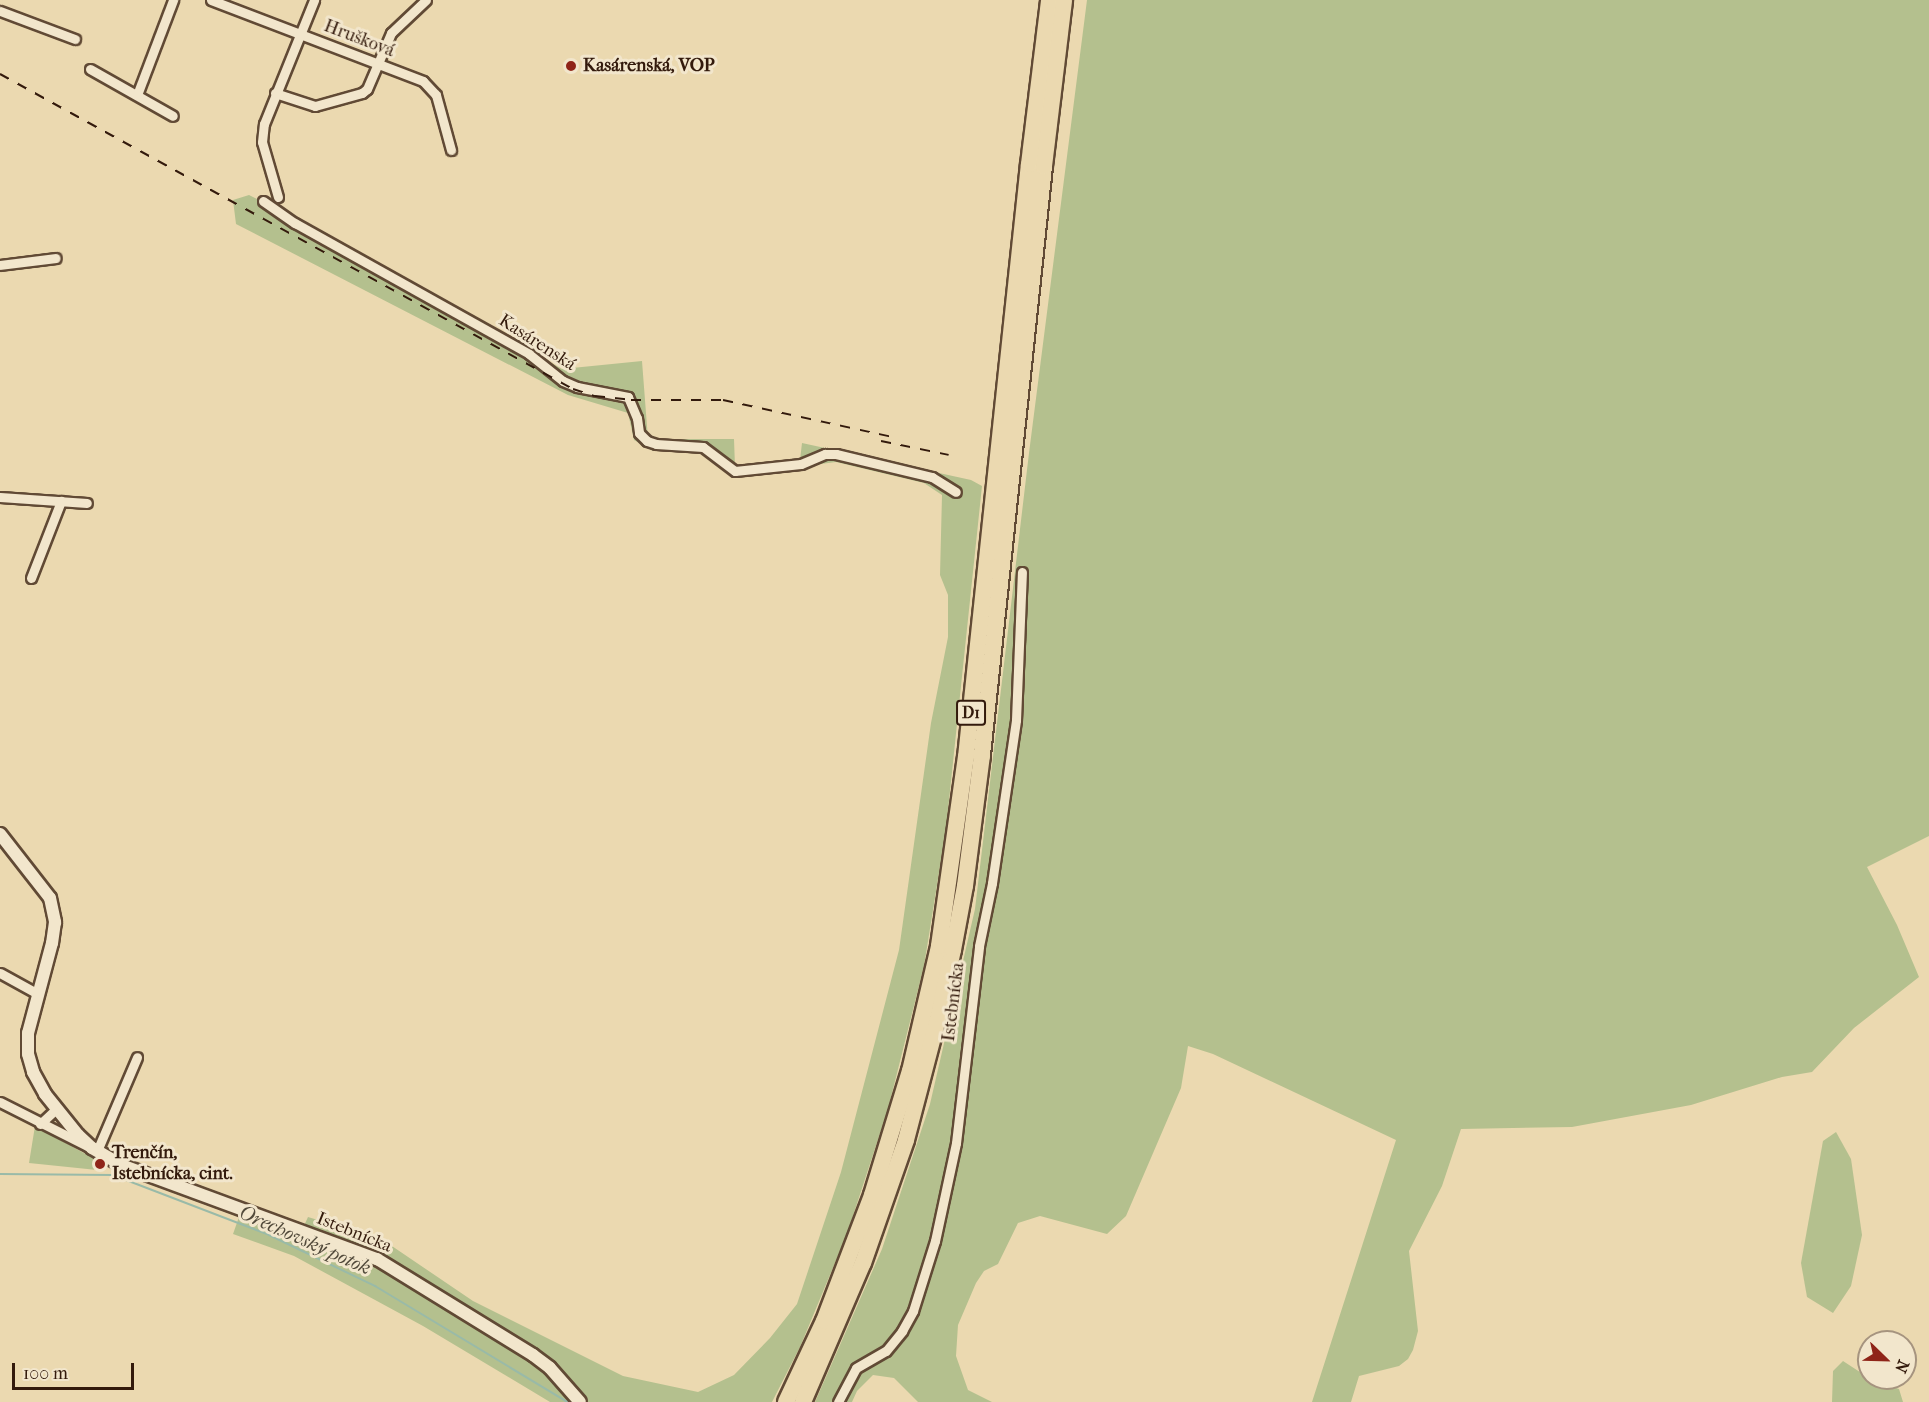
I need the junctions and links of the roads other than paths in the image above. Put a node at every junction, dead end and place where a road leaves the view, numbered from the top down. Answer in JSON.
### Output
{"nodes":[{"id":1,"x":173,"y":0,"type":"edge"},
{"id":2,"x":211,"y":0,"type":"edge"},
{"id":3,"x":314,"y":0,"type":"edge"},
{"id":4,"x":426,"y":0,"type":"edge"},
{"id":5,"x":1049,"y":0,"type":"edge"},
{"id":6,"x":1064,"y":0,"type":"edge"},
{"id":7,"x":0,"y":10,"type":"edge"},
{"id":8,"x":298,"y":33,"type":"junction"},
{"id":9,"x":75,"y":39,"type":"dead end"},
{"id":10,"x":377,"y":63,"type":"junction"},
{"id":11,"x":90,"y":69,"type":"dead end"},
{"id":12,"x":275,"y":93,"type":"junction"},
{"id":13,"x":137,"y":95,"type":"junction"},
{"id":14,"x":173,"y":116,"type":"dead end"},
{"id":15,"x":451,"y":150,"type":"dead end"},
{"id":16,"x":278,"y":197,"type":"dead end"},
{"id":17,"x":263,"y":201,"type":"dead end"},
{"id":18,"x":56,"y":258,"type":"dead end"},
{"id":19,"x":0,"y":265,"type":"edge"},
{"id":20,"x":956,"y":492,"type":"dead end"},
{"id":21,"x":0,"y":497,"type":"edge"},
{"id":22,"x":61,"y":501,"type":"junction"},
{"id":23,"x":87,"y":503,"type":"dead end"},
{"id":24,"x":1022,"y":572,"type":"dead end"},
{"id":25,"x":31,"y":578,"type":"dead end"},
{"id":26,"x":0,"y":834,"type":"edge"},
{"id":27,"x":0,"y":973,"type":"edge"},
{"id":28,"x":38,"y":994,"type":"junction"},
{"id":29,"x":137,"y":1057,"type":"dead end"},
{"id":30,"x":0,"y":1102,"type":"edge"},
{"id":31,"x":56,"y":1108,"type":"junction"},
{"id":32,"x":40,"y":1124,"type":"junction"},
{"id":33,"x":94,"y":1149,"type":"junction"},
{"id":34,"x":577,"y":1399,"type":"edge"},
{"id":35,"x":786,"y":1402,"type":"edge"},
{"id":36,"x":803,"y":1402,"type":"edge"},
{"id":37,"x":838,"y":1402,"type":"edge"}],
"edges":[{"from":1,"to":13,"type":"street"},
{"from":2,"to":8,"type":"street","name":"Hrušková"},
{"from":3,"to":8,"type":"street"},
{"from":4,"to":10,"type":"street"},
{"from":5,"to":35,"type":"highway","number":"D1"},
{"from":6,"to":36,"type":"highway","number":"D1"},
{"from":7,"to":9,"type":"street"},
{"from":8,"to":10,"type":"street","name":"Hrušková"},
{"from":8,"to":12,"type":"street"},
{"from":10,"to":12,"type":"street"},
{"from":10,"to":15,"type":"street","name":"Hrušková"},
{"from":11,"to":13,"type":"street"},
{"from":12,"to":16,"type":"street"},
{"from":13,"to":14,"type":"street"},
{"from":17,"to":20,"type":"street","name":"Kasárenská"},
{"from":18,"to":19,"type":"street"},
{"from":21,"to":22,"type":"street"},
{"from":22,"to":23,"type":"street"},
{"from":22,"to":25,"type":"street"},
{"from":24,"to":37,"type":"street","name":"Istebnícka"},
{"from":26,"to":28,"type":"street","name":"Istebnícka"},
{"from":27,"to":28,"type":"street"},
{"from":28,"to":31,"type":"street","name":"Istebnícka"},
{"from":29,"to":33,"type":"street"},
{"from":30,"to":32,"type":"street"},
{"from":31,"to":32,"type":"street"},
{"from":31,"to":33,"type":"street","name":"Istebnícka"},
{"from":32,"to":33,"type":"street"},
{"from":33,"to":34,"type":"street","name":"Istebnícka"}]}
